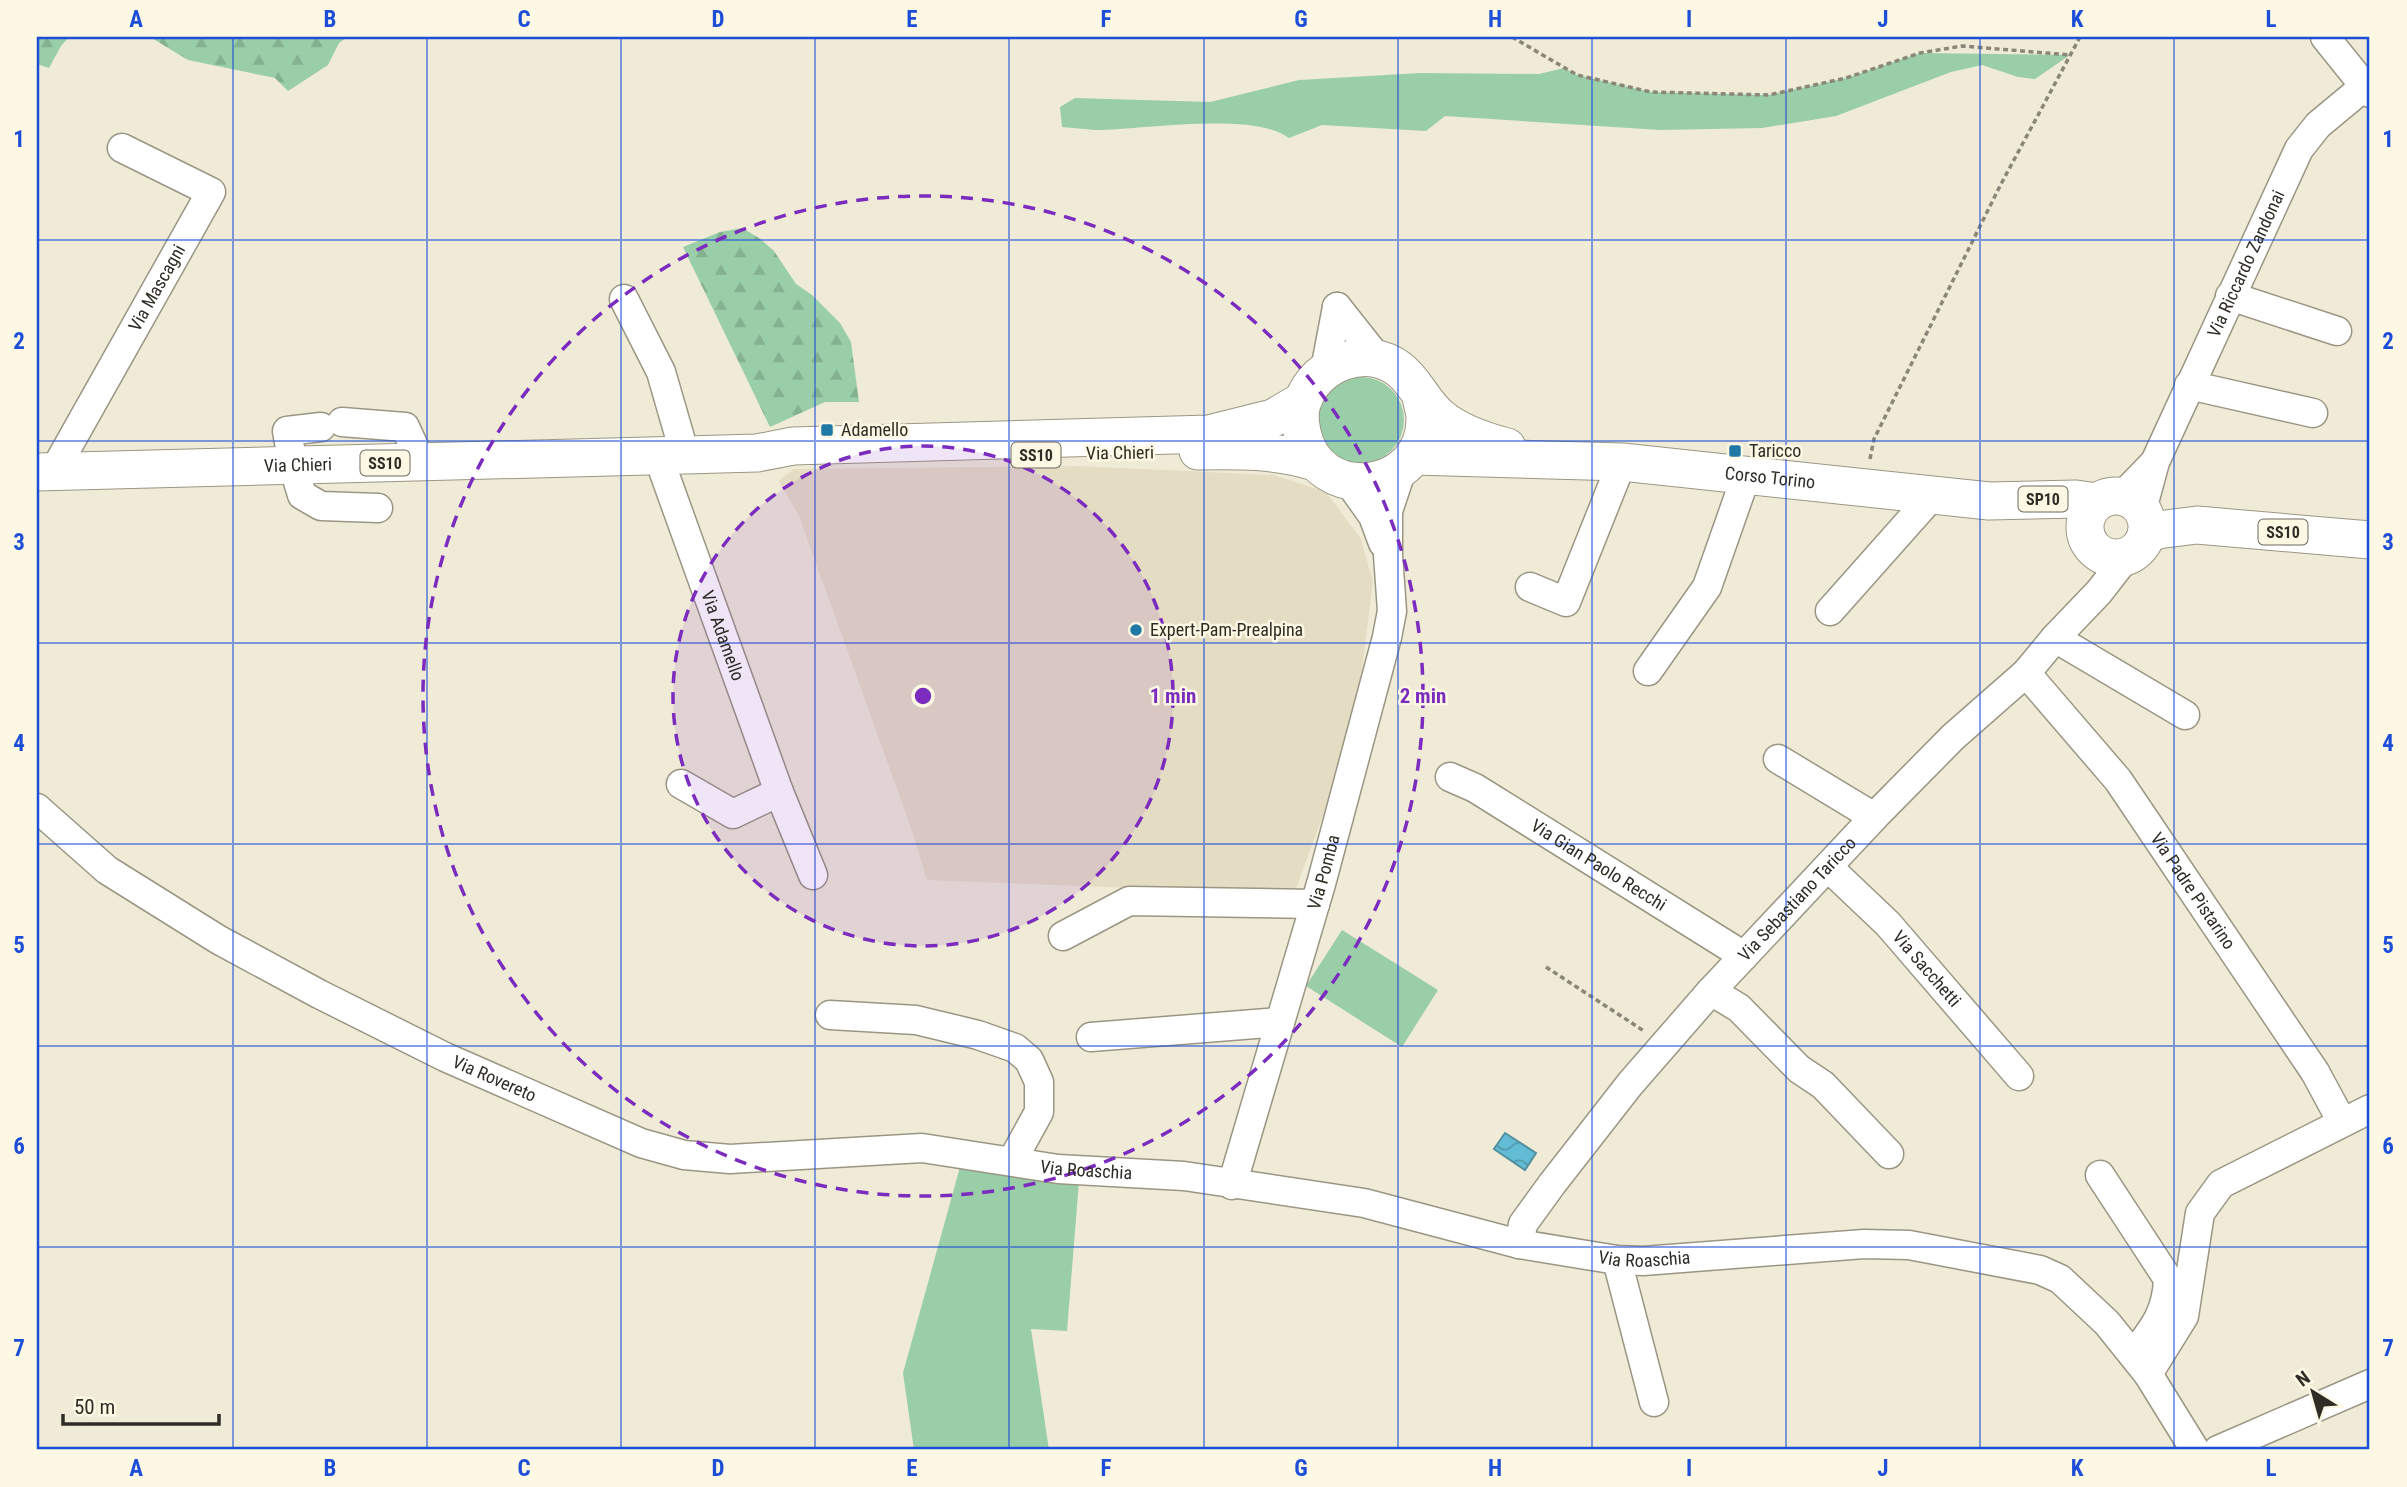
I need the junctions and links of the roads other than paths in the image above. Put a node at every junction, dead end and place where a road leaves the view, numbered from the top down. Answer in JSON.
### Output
{"nodes":[{"id":1,"x":2325,"y":37,"type":"edge"},
{"id":2,"x":2367,"y":90,"type":"edge"},
{"id":3,"x":122,"y":148,"type":"dead end"},
{"id":4,"x":2230,"y":296,"type":"junction"},
{"id":5,"x":624,"y":299,"type":"dead end"},
{"id":6,"x":2337,"y":331,"type":"dead end"},
{"id":7,"x":1379,"y":360,"type":"junction"},
{"id":8,"x":1325,"y":370,"type":"junction"},
{"id":9,"x":2189,"y":385,"type":"junction"},
{"id":10,"x":1421,"y":397,"type":"junction"},
{"id":11,"x":1302,"y":401,"type":"junction"},
{"id":12,"x":2313,"y":413,"type":"dead end"},
{"id":13,"x":745,"y":453,"type":"junction"},
{"id":14,"x":1549,"y":458,"type":"junction"},
{"id":15,"x":421,"y":462,"type":"junction"},
{"id":16,"x":1315,"y":462,"type":"junction"},
{"id":17,"x":1408,"y":462,"type":"junction"},
{"id":18,"x":1622,"y":462,"type":"junction"},
{"id":19,"x":670,"y":463,"type":"junction"},
{"id":20,"x":293,"y":465,"type":"junction"},
{"id":21,"x":46,"y":472,"type":"edge"},
{"id":22,"x":1746,"y":475,"type":"junction"},
{"id":23,"x":1348,"y":481,"type":"junction"},
{"id":24,"x":1933,"y":495,"type":"junction"},
{"id":25,"x":378,"y":508,"type":"dead end"},
{"id":26,"x":2120,"y":531,"type":"junction"},
{"id":27,"x":2370,"y":540,"type":"edge"},
{"id":28,"x":673,"y":551,"type":"dead end"},
{"id":29,"x":1388,"y":555,"type":"junction"},
{"id":30,"x":1530,"y":587,"type":"dead end"},
{"id":31,"x":1830,"y":611,"type":"dead end"},
{"id":32,"x":2055,"y":638,"type":"junction"},
{"id":33,"x":1648,"y":671,"type":"dead end"},
{"id":34,"x":2026,"y":673,"type":"junction"},
{"id":35,"x":2185,"y":715,"type":"dead end"},
{"id":36,"x":1778,"y":759,"type":"dead end"},
{"id":37,"x":1450,"y":777,"type":"dead end"},
{"id":38,"x":681,"y":784,"type":"dead end"},
{"id":39,"x":779,"y":792,"type":"junction"},
{"id":40,"x":37,"y":808,"type":"edge"},
{"id":41,"x":1874,"y":817,"type":"junction"},
{"id":42,"x":1828,"y":867,"type":"junction"},
{"id":43,"x":813,"y":875,"type":"dead end"},
{"id":44,"x":1315,"y":904,"type":"junction"},
{"id":45,"x":1063,"y":936,"type":"dead end"},
{"id":46,"x":1744,"y":956,"type":"junction"},
{"id":47,"x":1711,"y":991,"type":"junction"},
{"id":48,"x":830,"y":1015,"type":"dead end"},
{"id":49,"x":1280,"y":1022,"type":"junction"},
{"id":50,"x":1091,"y":1037,"type":"dead end"},
{"id":51,"x":2019,"y":1076,"type":"dead end"},
{"id":52,"x":2370,"y":1109,"type":"edge"},
{"id":53,"x":2342,"y":1122,"type":"junction"},
{"id":54,"x":1889,"y":1154,"type":"dead end"},
{"id":55,"x":1012,"y":1161,"type":"junction"},
{"id":56,"x":2100,"y":1175,"type":"dead end"},
{"id":57,"x":1232,"y":1185,"type":"junction"},
{"id":58,"x":1519,"y":1244,"type":"junction"},
{"id":59,"x":1617,"y":1260,"type":"junction"},
{"id":60,"x":2140,"y":1364,"type":"junction"},
{"id":61,"x":2370,"y":1384,"type":"edge"},
{"id":62,"x":1654,"y":1402,"type":"dead end"},
{"id":63,"x":2195,"y":1450,"type":"edge"},
{"id":64,"x":2218,"y":1450,"type":"edge"}],
"edges":[{"from":1,"to":2,"type":"street"},
{"from":2,"to":4,"type":"street","name":"Via Riccardo Zandonai"},
{"from":3,"to":21,"type":"street","name":"Via Mascagni"},
{"from":4,"to":6,"type":"street"},
{"from":4,"to":9,"type":"street","name":"Via Riccardo Zandonai"},
{"from":5,"to":19,"type":"street"},
{"from":7,"to":8,"type":"main road"},
{"from":7,"to":8,"type":"street"},
{"from":7,"to":10,"type":"main road"},
{"from":8,"to":11,"type":"main road","name":"Via Chieri","number":"SS10"},
{"from":9,"to":12,"type":"street"},
{"from":9,"to":26,"type":"street","name":"Via Riccardo Zandonai"},
{"from":10,"to":14,"type":"main road"},
{"from":10,"to":17,"type":"main road"},
{"from":11,"to":13,"type":"main road","name":"Via Chieri","number":"SS10"},
{"from":11,"to":16,"type":"main road"},
{"from":13,"to":16,"type":"main road","name":"Via Chieri","number":"SS10"},
{"from":13,"to":19,"type":"main road","name":"Via Chieri","number":"SS10"},
{"from":14,"to":17,"type":"main road"},
{"from":14,"to":18,"type":"main road","name":"Corso Torino"},
{"from":15,"to":19,"type":"main road","name":"Via Chieri","number":"SS10"},
{"from":15,"to":20,"type":"main road","name":"Via Chieri","number":"SS10"},
{"from":15,"to":20,"type":"street"},
{"from":16,"to":23,"type":"main road","name":"Via Chieri","number":"SS10"},
{"from":17,"to":23,"type":"main road"},
{"from":17,"to":29,"type":"street","name":"Via Pomba"},
{"from":18,"to":22,"type":"main road","name":"Corso Torino"},
{"from":18,"to":30,"type":"street"},
{"from":19,"to":28,"type":"street"},
{"from":19,"to":39,"type":"street","name":"Via Adamello"},
{"from":20,"to":21,"type":"main road","name":"Via Chieri","number":"SS10"},
{"from":20,"to":25,"type":"street"},
{"from":22,"to":24,"type":"main road","name":"Corso Torino"},
{"from":22,"to":33,"type":"street"},
{"from":23,"to":29,"type":"street","name":"Via Pomba"},
{"from":24,"to":26,"type":"main road","name":"Corso Torino","number":"SP10"},
{"from":24,"to":31,"type":"street"},
{"from":26,"to":27,"type":"main road","name":"Corso Torino","number":"SS10"},
{"from":26,"to":32,"type":"street","name":"Via Sebastiano Taricco"},
{"from":29,"to":44,"type":"street","name":"Via Pomba"},
{"from":32,"to":34,"type":"street","name":"Via Sebastiano Taricco"},
{"from":32,"to":35,"type":"street"},
{"from":34,"to":41,"type":"street","name":"Via Sebastiano Taricco"},
{"from":34,"to":53,"type":"street","name":"Via Padre Pistarino"},
{"from":36,"to":41,"type":"street"},
{"from":37,"to":46,"type":"street","name":"Via Gian Paolo Recchi"},
{"from":38,"to":39,"type":"street"},
{"from":39,"to":43,"type":"street","name":"Via Adamello"},
{"from":40,"to":55,"type":"street","name":"Via Rovereto"},
{"from":41,"to":42,"type":"street","name":"Via Sebastiano Taricco"},
{"from":42,"to":46,"type":"street","name":"Via Sebastiano Taricco"},
{"from":42,"to":51,"type":"street","name":"Via Sacchetti"},
{"from":44,"to":45,"type":"street"},
{"from":44,"to":49,"type":"street","name":"Via Pomba"},
{"from":46,"to":47,"type":"street","name":"Via Sebastiano Taricco"},
{"from":47,"to":54,"type":"street"},
{"from":47,"to":58,"type":"street","name":"Via Sebastiano Taricco"},
{"from":48,"to":55,"type":"street"},
{"from":49,"to":50,"type":"street"},
{"from":49,"to":57,"type":"street","name":"Via Pomba"},
{"from":52,"to":53,"type":"street"},
{"from":53,"to":60,"type":"street"},
{"from":55,"to":57,"type":"street","name":"Via Roaschia"},
{"from":56,"to":60,"type":"street"},
{"from":57,"to":58,"type":"street","name":"Via Roaschia"},
{"from":58,"to":59,"type":"street","name":"Via Roaschia"},
{"from":59,"to":60,"type":"street","name":"Via Roaschia"},
{"from":59,"to":62,"type":"street"},
{"from":60,"to":63,"type":"street","name":"Via Roaschia"},
{"from":61,"to":64,"type":"street"}]}
